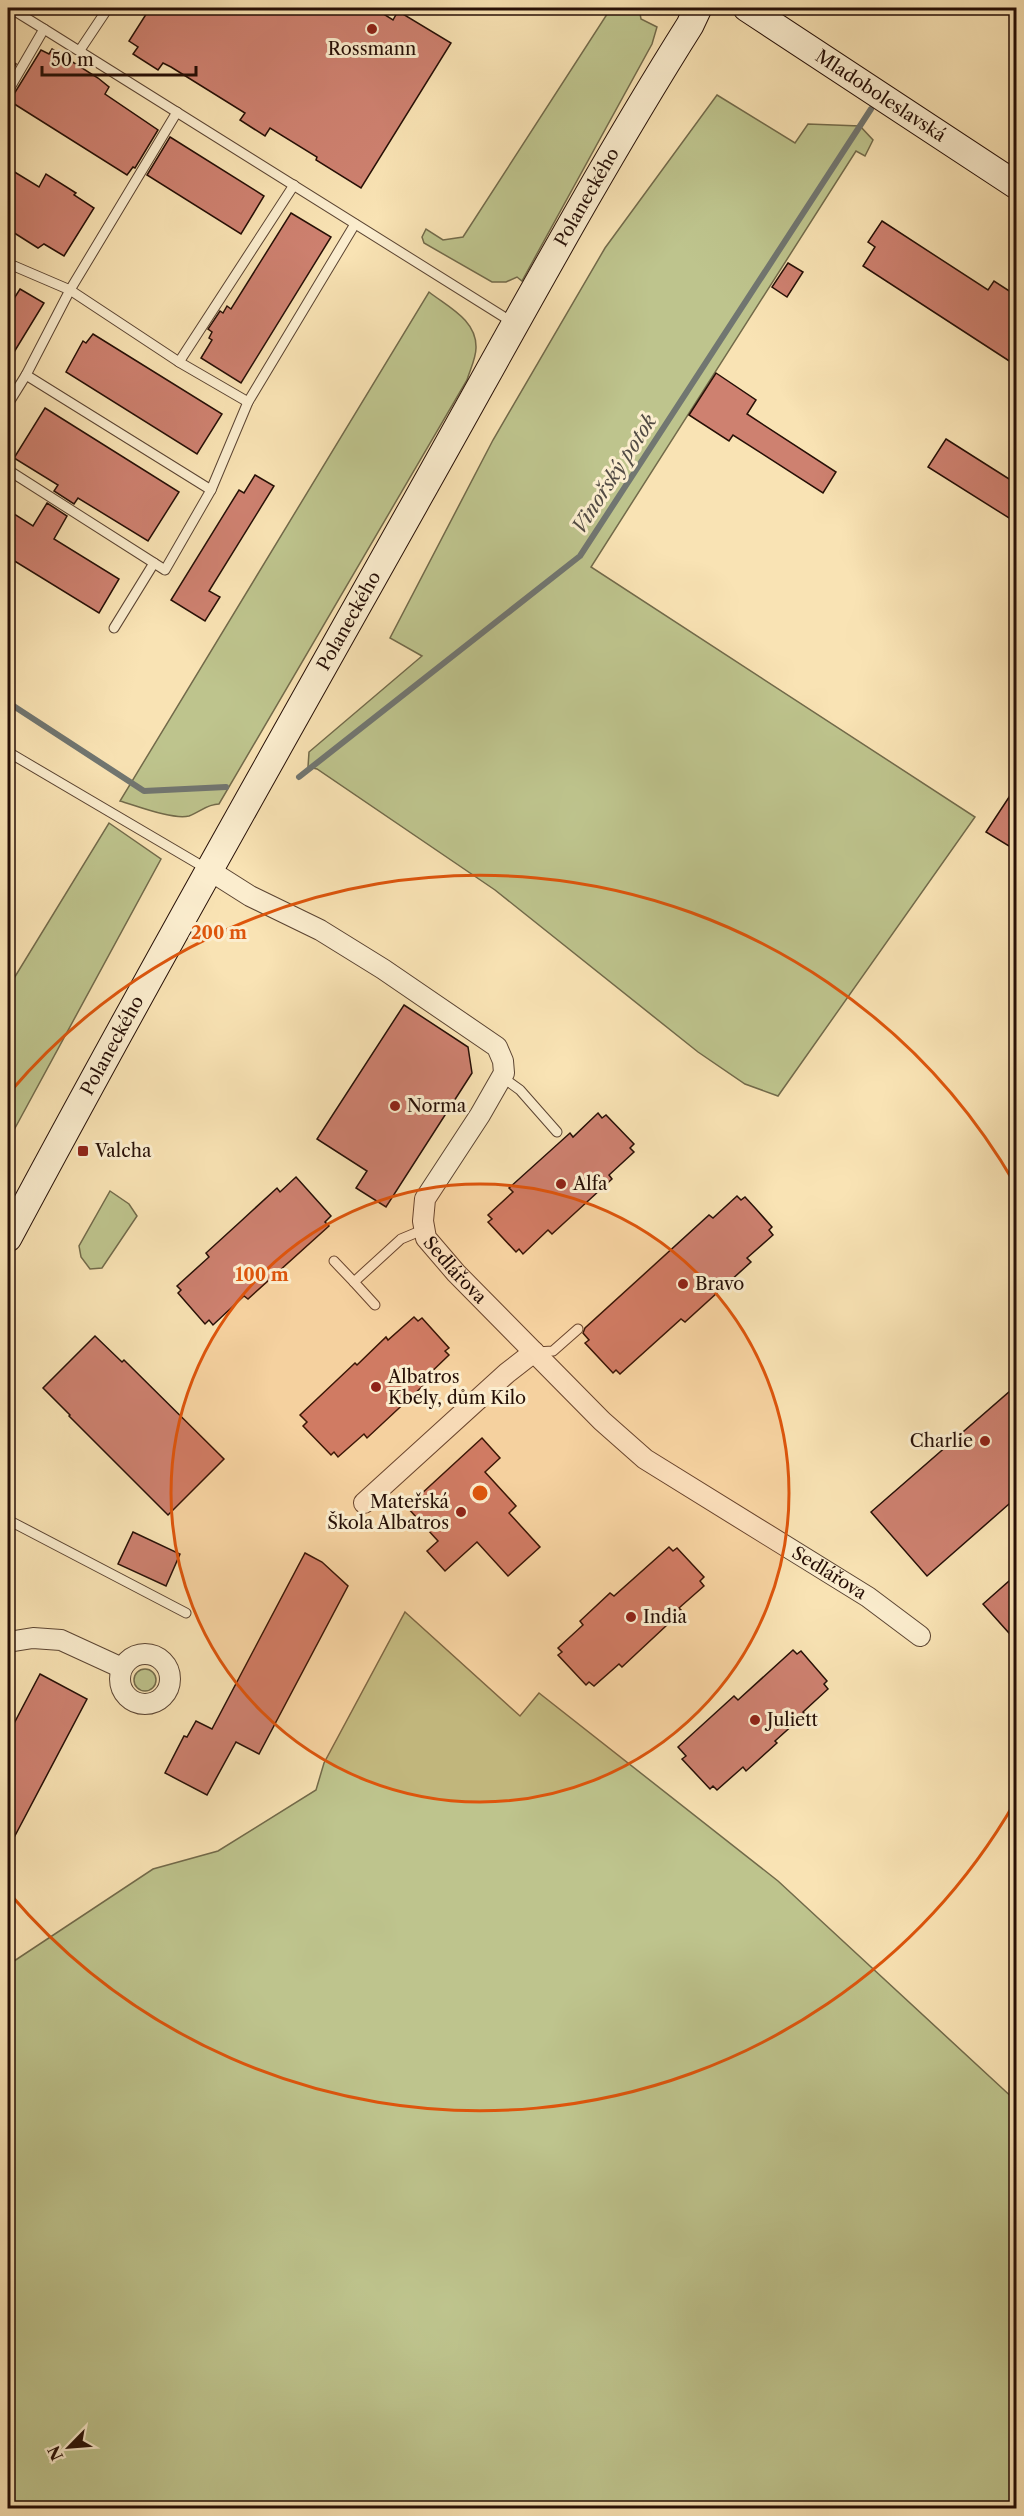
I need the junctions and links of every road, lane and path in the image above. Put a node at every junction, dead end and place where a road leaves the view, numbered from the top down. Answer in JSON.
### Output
{"nodes":[{"id":1,"x":10,"y":8,"type":"edge"},
{"id":2,"x":108,"y":8,"type":"edge"},
{"id":3,"x":698,"y":8,"type":"edge"},
{"id":4,"x":747,"y":8,"type":"edge"},
{"id":5,"x":44,"y":29,"type":"junction"},
{"id":6,"x":80,"y":50,"type":"junction"},
{"id":7,"x":8,"y":91,"type":"edge"},
{"id":8,"x":177,"y":112,"type":"junction"},
{"id":9,"x":294,"y":185,"type":"junction"},
{"id":10,"x":1017,"y":185,"type":"edge"},
{"id":11,"x":354,"y":224,"type":"junction"},
{"id":12,"x":8,"y":266,"type":"edge"},
{"id":13,"x":70,"y":290,"type":"junction"},
{"id":14,"x":516,"y":324,"type":"junction"},
{"id":15,"x":179,"y":362,"type":"junction"},
{"id":16,"x":26,"y":375,"type":"junction"},
{"id":17,"x":248,"y":402,"type":"junction"},
{"id":18,"x":8,"y":404,"type":"edge"},
{"id":19,"x":8,"y":470,"type":"edge"},
{"id":20,"x":211,"y":490,"type":"junction"},
{"id":21,"x":154,"y":563,"type":"junction"},
{"id":22,"x":114,"y":628,"type":"dead end"},
{"id":23,"x":8,"y":752,"type":"edge"},
{"id":24,"x":209,"y":870,"type":"junction"},
{"id":25,"x":502,"y":1077,"type":"junction"},
{"id":26,"x":557,"y":1132,"type":"dead end"},
{"id":27,"x":425,"y":1228,"type":"junction"},
{"id":28,"x":8,"y":1238,"type":"edge"},
{"id":29,"x":334,"y":1261,"type":"dead end"},
{"id":30,"x":354,"y":1282,"type":"junction"},
{"id":31,"x":375,"y":1305,"type":"dead end"},
{"id":32,"x":578,"y":1329,"type":"dead end"},
{"id":33,"x":534,"y":1352,"type":"junction"},
{"id":34,"x":364,"y":1503,"type":"dead end"},
{"id":35,"x":8,"y":1520,"type":"edge"},
{"id":36,"x":186,"y":1613,"type":"dead end"},
{"id":37,"x":920,"y":1636,"type":"dead end"},
{"id":38,"x":8,"y":1642,"type":"edge"},
{"id":39,"x":122,"y":1668,"type":"dead end"}],
"edges":[{"from":1,"to":5,"type":"lane"},
{"from":2,"to":6,"type":"lane"},
{"from":3,"to":14,"type":"street","name":"Polaneckého"},
{"from":4,"to":10,"type":"street","name":"Mladoboleslavská"},
{"from":5,"to":6,"type":"lane"},
{"from":5,"to":7,"type":"lane"},
{"from":6,"to":8,"type":"lane"},
{"from":8,"to":9,"type":"lane"},
{"from":8,"to":13,"type":"lane"},
{"from":9,"to":11,"type":"lane"},
{"from":9,"to":15,"type":"lane"},
{"from":11,"to":14,"type":"lane"},
{"from":11,"to":17,"type":"lane"},
{"from":12,"to":13,"type":"lane"},
{"from":13,"to":15,"type":"lane"},
{"from":13,"to":16,"type":"lane"},
{"from":14,"to":24,"type":"street","name":"Polaneckého"},
{"from":15,"to":17,"type":"lane"},
{"from":16,"to":18,"type":"lane"},
{"from":16,"to":20,"type":"lane"},
{"from":17,"to":20,"type":"lane"},
{"from":19,"to":21,"type":"lane"},
{"from":20,"to":21,"type":"lane"},
{"from":21,"to":22,"type":"lane"},
{"from":23,"to":24,"type":"lane"},
{"from":24,"to":25,"type":"street"},
{"from":24,"to":28,"type":"street","name":"Polaneckého"},
{"from":25,"to":26,"type":"lane"},
{"from":25,"to":27,"type":"street","name":"Sedlářova"},
{"from":27,"to":30,"type":"lane"},
{"from":27,"to":33,"type":"street","name":"Sedlářova"},
{"from":29,"to":30,"type":"lane"},
{"from":30,"to":31,"type":"lane"},
{"from":32,"to":33,"type":"lane"},
{"from":33,"to":34,"type":"street"},
{"from":33,"to":37,"type":"street","name":"Sedlářova"},
{"from":35,"to":36,"type":"lane"},
{"from":38,"to":39,"type":"street"}]}
